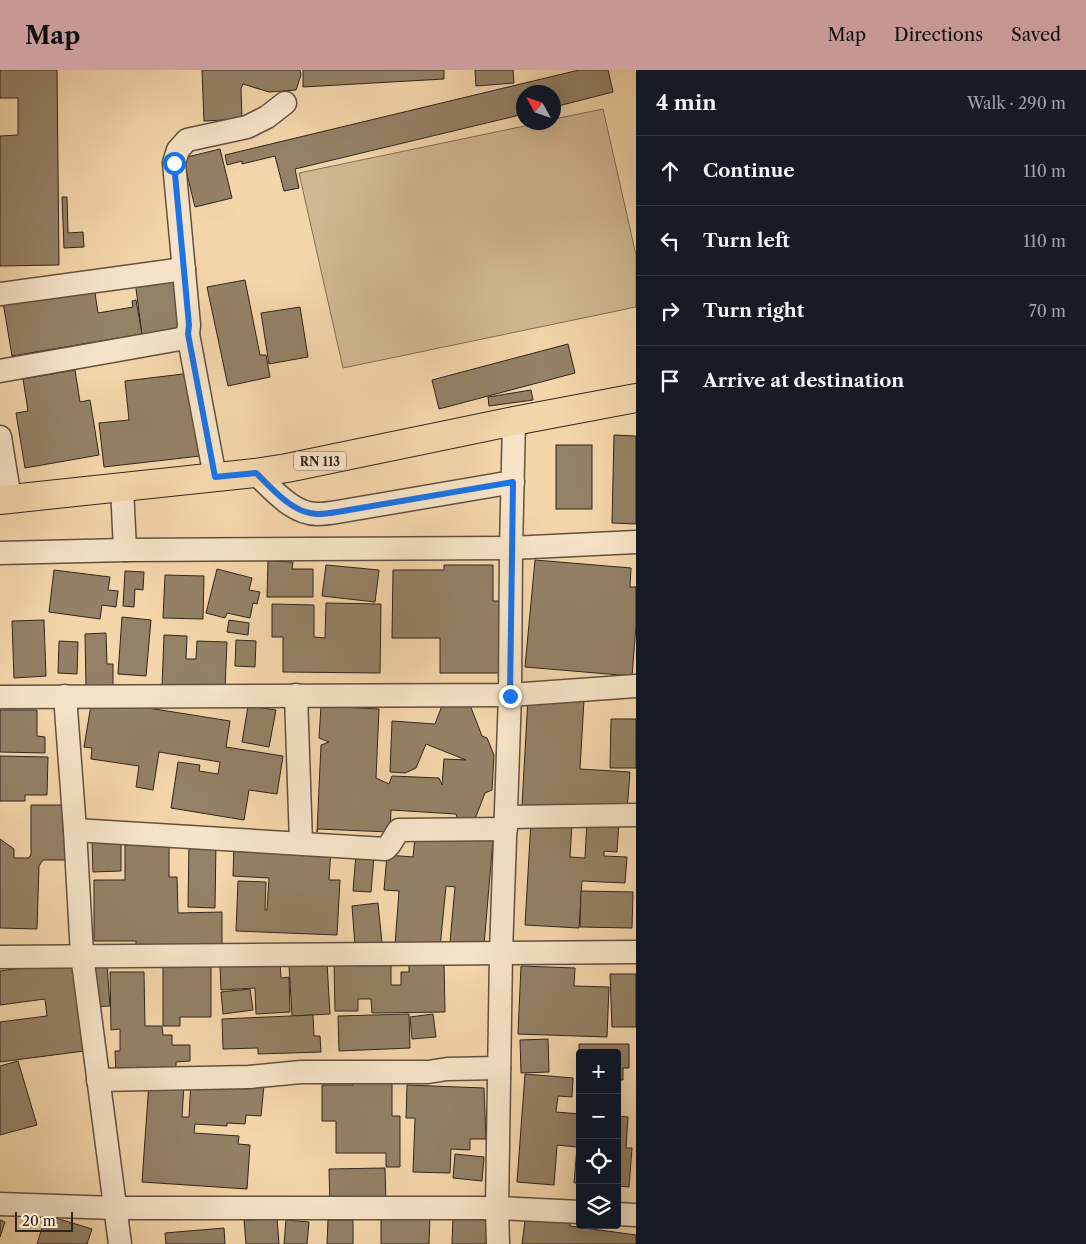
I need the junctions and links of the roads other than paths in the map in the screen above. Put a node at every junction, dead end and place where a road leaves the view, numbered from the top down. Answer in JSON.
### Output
{"nodes":[{"id":1,"x":285,"y":103,"type":"dead end"},
{"id":2,"x":184,"y":269,"type":"junction"},
{"id":3,"x":0,"y":294,"type":"edge"},
{"id":4,"x":188,"y":334,"type":"junction"},
{"id":5,"x":0,"y":371,"type":"edge"},
{"id":6,"x":636,"y":398,"type":"edge"},
{"id":7,"x":514,"y":421,"type":"junction"},
{"id":8,"x":0,"y":437,"type":"edge"},
{"id":9,"x":256,"y":473,"type":"junction"},
{"id":10,"x":215,"y":477,"type":"junction"},
{"id":11,"x":513,"y":482,"type":"junction"},
{"id":12,"x":122,"y":487,"type":"junction"},
{"id":13,"x":5,"y":499,"type":"edge"},
{"id":14,"x":636,"y":542,"type":"edge"},
{"id":15,"x":511,"y":548,"type":"junction"},
{"id":16,"x":125,"y":550,"type":"junction"},
{"id":17,"x":0,"y":553,"type":"edge"},
{"id":18,"x":636,"y":686,"type":"edge"},
{"id":19,"x":65,"y":696,"type":"junction"},
{"id":20,"x":296,"y":696,"type":"junction"},
{"id":21,"x":510,"y":696,"type":"junction"},
{"id":22,"x":0,"y":697,"type":"edge"},
{"id":23,"x":636,"y":815,"type":"edge"},
{"id":24,"x":506,"y":823,"type":"junction"},
{"id":25,"x":75,"y":830,"type":"junction"},
{"id":26,"x":301,"y":843,"type":"junction"},
{"id":27,"x":636,"y":952,"type":"edge"},
{"id":28,"x":501,"y":953,"type":"junction"},
{"id":29,"x":82,"y":955,"type":"junction"},
{"id":30,"x":0,"y":957,"type":"edge"},
{"id":31,"x":499,"y":1068,"type":"junction"},
{"id":32,"x":98,"y":1080,"type":"junction"},
{"id":33,"x":0,"y":1204,"type":"edge"},
{"id":34,"x":114,"y":1208,"type":"junction"},
{"id":35,"x":497,"y":1208,"type":"junction"},
{"id":36,"x":576,"y":1212,"type":"edge"},
{"id":37,"x":621,"y":1214,"type":"edge"},
{"id":38,"x":636,"y":1215,"type":"edge"},
{"id":39,"x":120,"y":1244,"type":"edge"},
{"id":40,"x":498,"y":1244,"type":"edge"}],
"edges":[{"from":1,"to":2,"type":"street"},
{"from":2,"to":3,"type":"street"},
{"from":2,"to":4,"type":"street"},
{"from":4,"to":5,"type":"street"},
{"from":4,"to":10,"type":"street"},
{"from":6,"to":7,"type":"main road","number":"RN 113"},
{"from":7,"to":9,"type":"main road","number":"RN 113"},
{"from":7,"to":11,"type":"street"},
{"from":8,"to":13,"type":"street"},
{"from":9,"to":10,"type":"main road","number":"RN 113"},
{"from":9,"to":11,"type":"street"},
{"from":10,"to":12,"type":"main road","number":"RN 113"},
{"from":11,"to":15,"type":"street"},
{"from":12,"to":13,"type":"main road","number":"RN 113"},
{"from":12,"to":16,"type":"street"},
{"from":14,"to":15,"type":"street"},
{"from":15,"to":16,"type":"street"},
{"from":15,"to":21,"type":"street"},
{"from":16,"to":17,"type":"street"},
{"from":18,"to":21,"type":"street"},
{"from":19,"to":20,"type":"street"},
{"from":19,"to":22,"type":"street"},
{"from":19,"to":25,"type":"street"},
{"from":20,"to":21,"type":"street"},
{"from":20,"to":26,"type":"street"},
{"from":21,"to":24,"type":"street"},
{"from":23,"to":24,"type":"street"},
{"from":24,"to":26,"type":"street"},
{"from":24,"to":28,"type":"street"},
{"from":25,"to":26,"type":"street"},
{"from":25,"to":29,"type":"street"},
{"from":27,"to":28,"type":"street"},
{"from":28,"to":29,"type":"street"},
{"from":28,"to":31,"type":"street"},
{"from":29,"to":30,"type":"street"},
{"from":29,"to":32,"type":"street"},
{"from":31,"to":32,"type":"street"},
{"from":31,"to":35,"type":"street"},
{"from":32,"to":34,"type":"street"},
{"from":33,"to":34,"type":"street"},
{"from":34,"to":35,"type":"street"},
{"from":34,"to":39,"type":"street"},
{"from":35,"to":36,"type":"street"},
{"from":35,"to":40,"type":"street"},
{"from":37,"to":38,"type":"street"}]}
